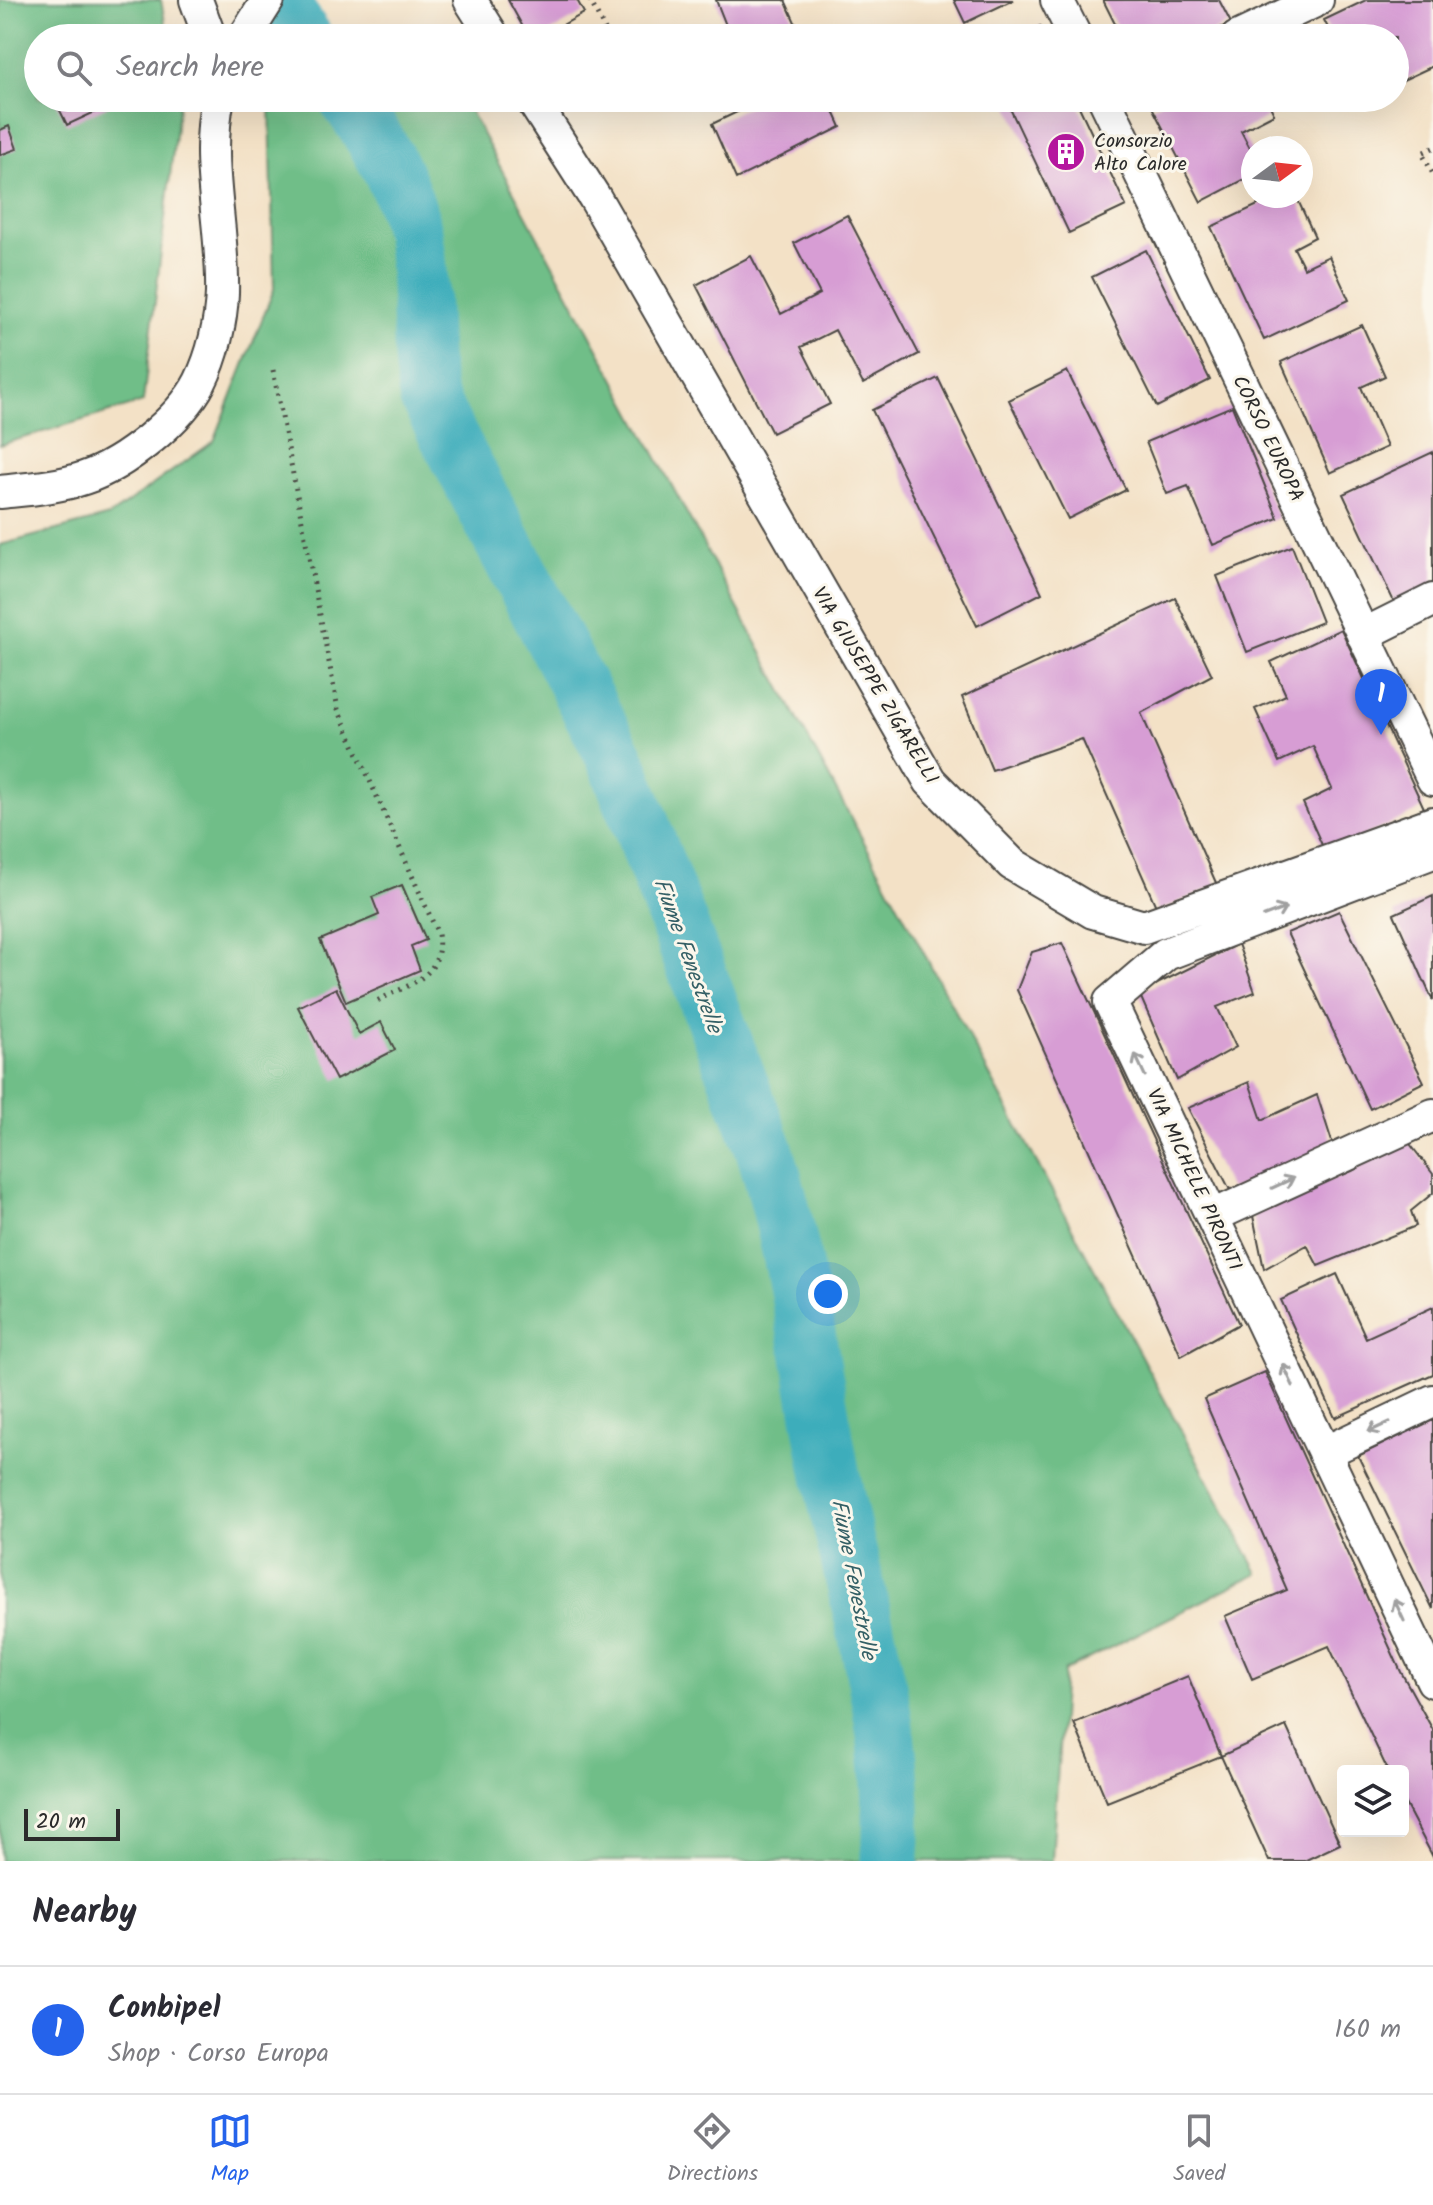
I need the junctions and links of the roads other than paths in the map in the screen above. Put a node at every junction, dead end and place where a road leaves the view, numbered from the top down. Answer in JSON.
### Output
{"nodes":[{"id":1,"x":196,"y":0,"type":"edge"},
{"id":2,"x":268,"y":0,"type":"edge"},
{"id":3,"x":470,"y":0,"type":"edge"},
{"id":4,"x":1057,"y":0,"type":"edge"},
{"id":5,"x":1317,"y":0,"type":"edge"},
{"id":6,"x":205,"y":24,"type":"edge"},
{"id":7,"x":253,"y":24,"type":"edge"},
{"id":8,"x":485,"y":24,"type":"edge"},
{"id":9,"x":1069,"y":24,"type":"edge"},
{"id":10,"x":1266,"y":24,"type":"edge"},
{"id":11,"x":217,"y":112,"type":"edge"},
{"id":12,"x":540,"y":112,"type":"edge"},
{"id":13,"x":1113,"y":112,"type":"edge"},
{"id":14,"x":0,"y":492,"type":"edge"},
{"id":15,"x":1433,"y":600,"type":"edge"},
{"id":16,"x":1363,"y":635,"type":"junction"},
{"id":17,"x":1433,"y":779,"type":"edge"},
{"id":18,"x":1433,"y":823,"type":"edge"},
{"id":19,"x":1433,"y":852,"type":"edge"},
{"id":20,"x":1433,"y":1115,"type":"edge"},
{"id":21,"x":1213,"y":1216,"type":"junction"},
{"id":22,"x":1433,"y":1401,"type":"edge"},
{"id":23,"x":1324,"y":1453,"type":"junction"},
{"id":24,"x":1433,"y":1681,"type":"edge"}],
"edges":[{"from":1,"to":6,"type":"street"},
{"from":2,"to":7,"type":"street"},
{"from":3,"to":8,"type":"street"},
{"from":4,"to":9,"type":"street"},
{"from":5,"to":10,"type":"street"},
{"from":11,"to":14,"type":"street"},
{"from":12,"to":18,"type":"street","name":"VIA GIUSEPPE ZIGARELLI"},
{"from":13,"to":16,"type":"street","name":"CORSO EUROPA"},
{"from":15,"to":16,"type":"street"},
{"from":16,"to":17,"type":"street","name":"CORSO EUROPA"},
{"from":21,"to":19,"type":"street","name":"VIA MICHELE PIRONTI","one_way":true},
{"from":21,"to":20,"type":"street","one_way":true},
{"from":23,"to":21,"type":"street","name":"VIA MICHELE PIRONTI","one_way":true},
{"from":22,"to":23,"type":"street","one_way":true},
{"from":24,"to":23,"type":"street","name":"VIA MICHELE PIRONTI","one_way":true}]}
